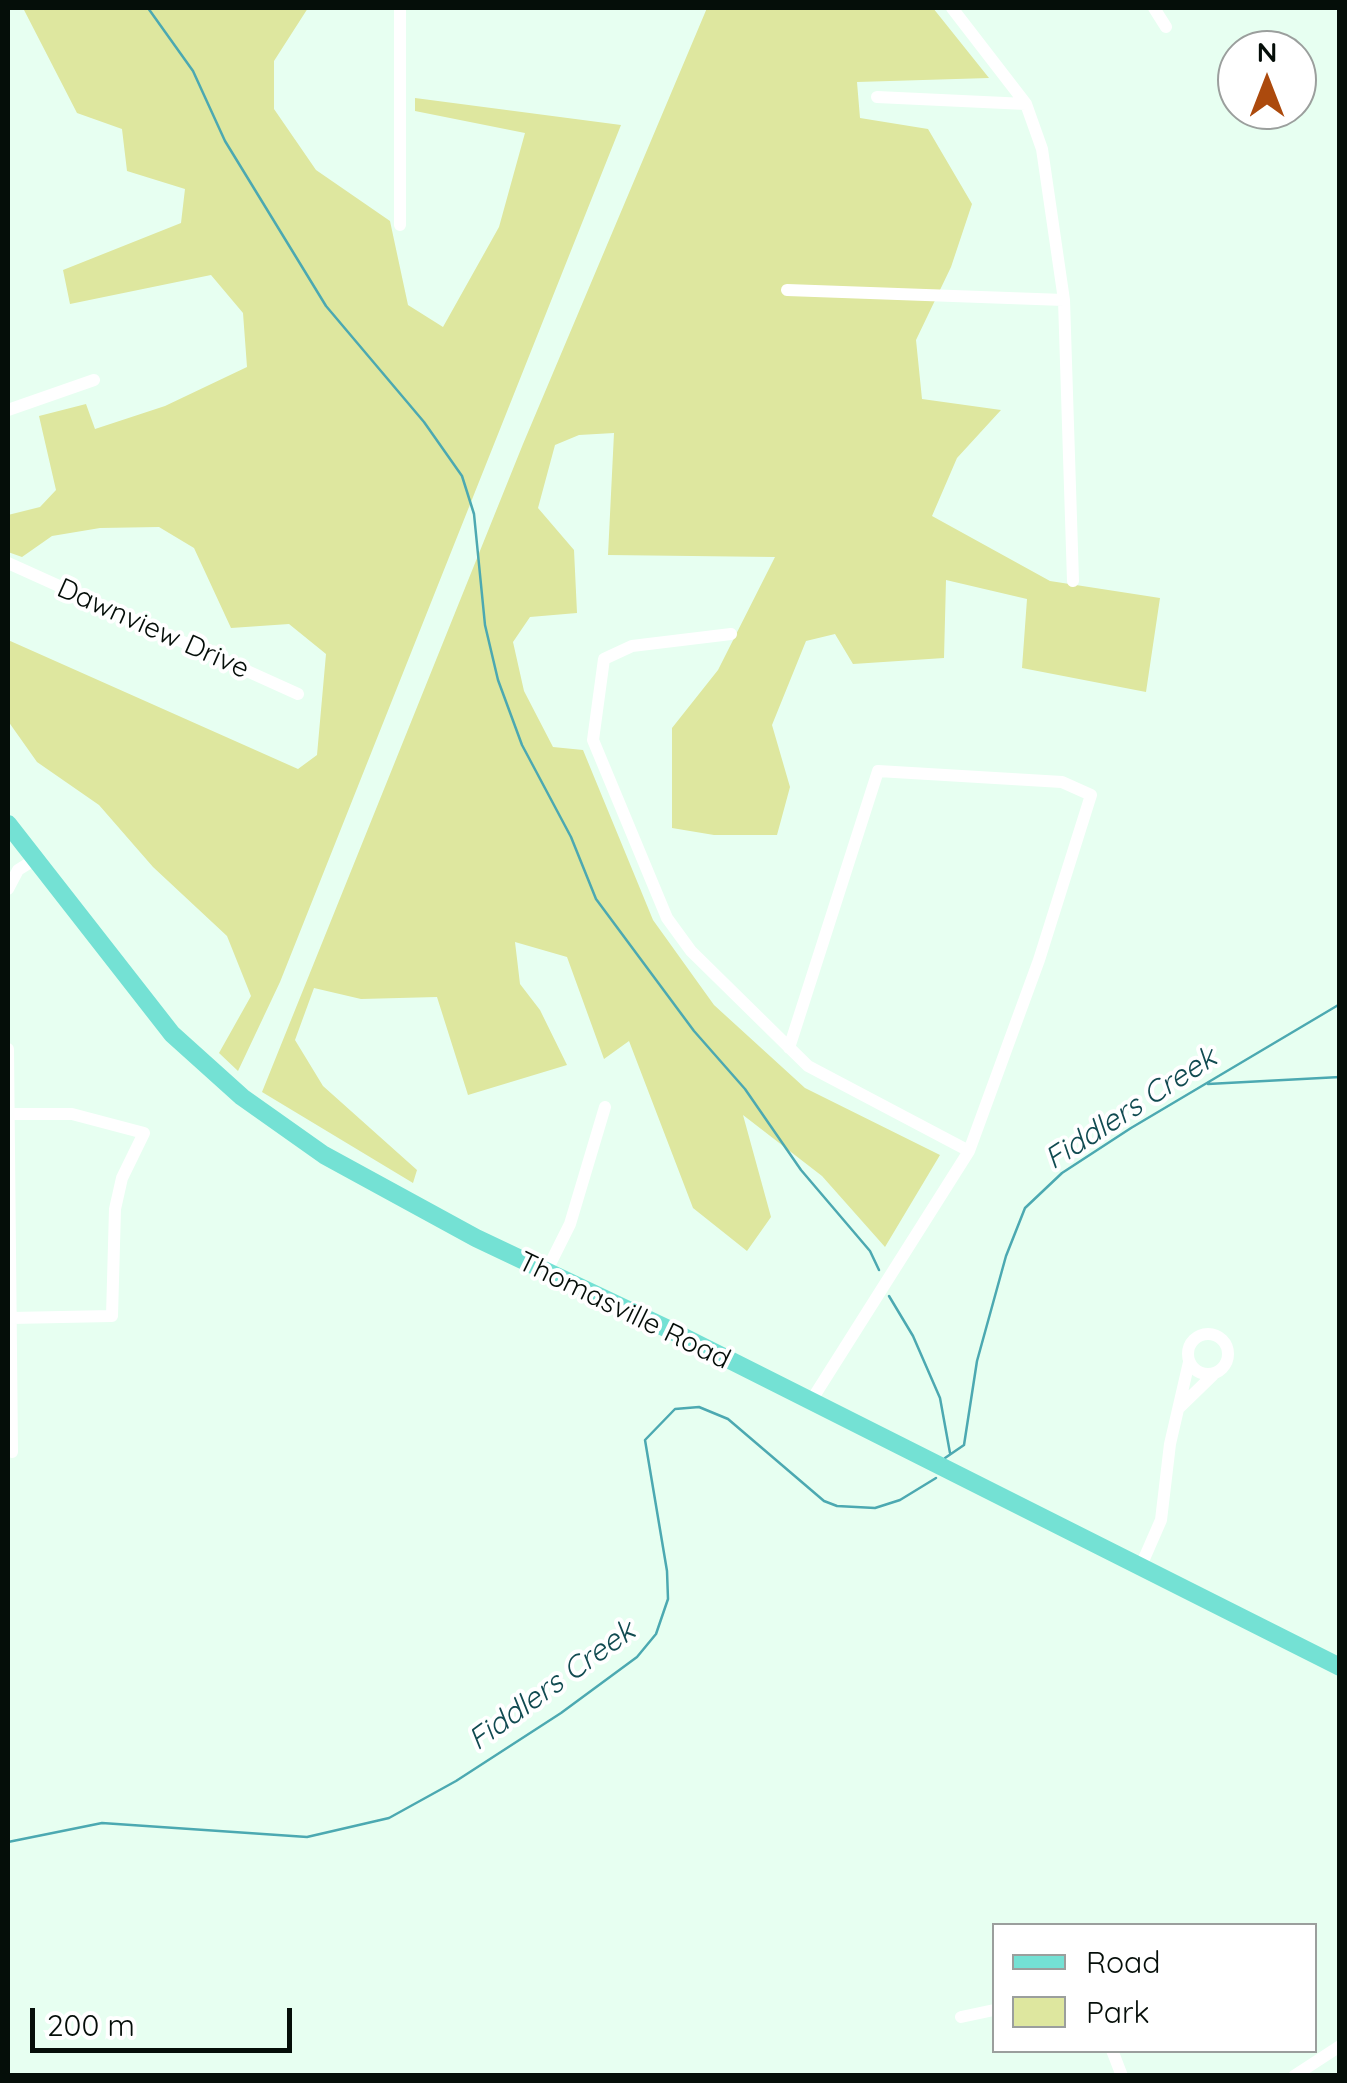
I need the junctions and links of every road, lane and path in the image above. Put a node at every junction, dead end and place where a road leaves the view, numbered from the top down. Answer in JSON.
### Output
{"nodes":[{"id":1,"x":400,"y":8,"type":"edge"},
{"id":2,"x":952,"y":8,"type":"edge"},
{"id":3,"x":1154,"y":8,"type":"edge"},
{"id":4,"x":1166,"y":28,"type":"dead end"},
{"id":5,"x":877,"y":97,"type":"dead end"},
{"id":6,"x":1026,"y":104,"type":"junction"},
{"id":7,"x":400,"y":225,"type":"dead end"},
{"id":8,"x":787,"y":290,"type":"dead end"},
{"id":9,"x":1064,"y":300,"type":"junction"},
{"id":10,"x":94,"y":380,"type":"dead end"},
{"id":11,"x":10,"y":410,"type":"edge"},
{"id":12,"x":8,"y":564,"type":"edge"},
{"id":13,"x":1072,"y":580,"type":"dead end"},
{"id":14,"x":731,"y":634,"type":"dead end"},
{"id":15,"x":298,"y":694,"type":"dead end"},
{"id":16,"x":8,"y":824,"type":"edge"},
{"id":17,"x":34,"y":860,"type":"junction"},
{"id":18,"x":8,"y":888,"type":"edge"},
{"id":19,"x":789,"y":1048,"type":"junction"},
{"id":20,"x":8,"y":1049,"type":"edge"},
{"id":21,"x":604,"y":1107,"type":"dead end"},
{"id":22,"x":8,"y":1114,"type":"edge"},
{"id":23,"x":969,"y":1152,"type":"junction"},
{"id":24,"x":546,"y":1272,"type":"junction"},
{"id":25,"x":11,"y":1318,"type":"junction"},
{"id":26,"x":1189,"y":1362,"type":"junction"},
{"id":27,"x":1215,"y":1374,"type":"junction"},
{"id":28,"x":811,"y":1401,"type":"junction"},
{"id":29,"x":1179,"y":1408,"type":"junction"},
{"id":30,"x":12,"y":1452,"type":"dead end"},
{"id":31,"x":1140,"y":1568,"type":"junction"},
{"id":32,"x":1340,"y":1667,"type":"edge"},
{"id":33,"x":992,"y":2010,"type":"edge"},
{"id":34,"x":961,"y":2017,"type":"dead end"},
{"id":35,"x":1340,"y":2046,"type":"edge"},
{"id":36,"x":1294,"y":2076,"type":"edge"}],
"edges":[{"from":1,"to":7,"type":"street"},
{"from":2,"to":6,"type":"street"},
{"from":3,"to":4,"type":"street"},
{"from":5,"to":6,"type":"street"},
{"from":6,"to":9,"type":"street"},
{"from":8,"to":9,"type":"street"},
{"from":9,"to":13,"type":"street"},
{"from":10,"to":11,"type":"street"},
{"from":12,"to":15,"type":"street","name":"Dawnview Drive"},
{"from":14,"to":19,"type":"street"},
{"from":16,"to":17,"type":"main road","name":"Thomasville Road"},
{"from":17,"to":18,"type":"street"},
{"from":17,"to":24,"type":"main road","name":"Thomasville Road"},
{"from":19,"to":23,"type":"street"},
{"from":19,"to":23,"type":"street"},
{"from":20,"to":22,"type":"street"},
{"from":21,"to":24,"type":"street"},
{"from":22,"to":25,"type":"street"},
{"from":22,"to":25,"type":"street"},
{"from":23,"to":28,"type":"street"},
{"from":24,"to":28,"type":"main road","name":"Thomasville Road"},
{"from":25,"to":30,"type":"street"},
{"from":26,"to":27,"type":"street"},
{"from":26,"to":27,"type":"street"},
{"from":26,"to":29,"type":"street"},
{"from":27,"to":29,"type":"street"},
{"from":28,"to":31,"type":"main road","name":"Thomasville Road"},
{"from":29,"to":31,"type":"street"},
{"from":31,"to":32,"type":"main road","name":"Thomasville Road"},
{"from":33,"to":34,"type":"street"},
{"from":35,"to":36,"type":"street"}]}
